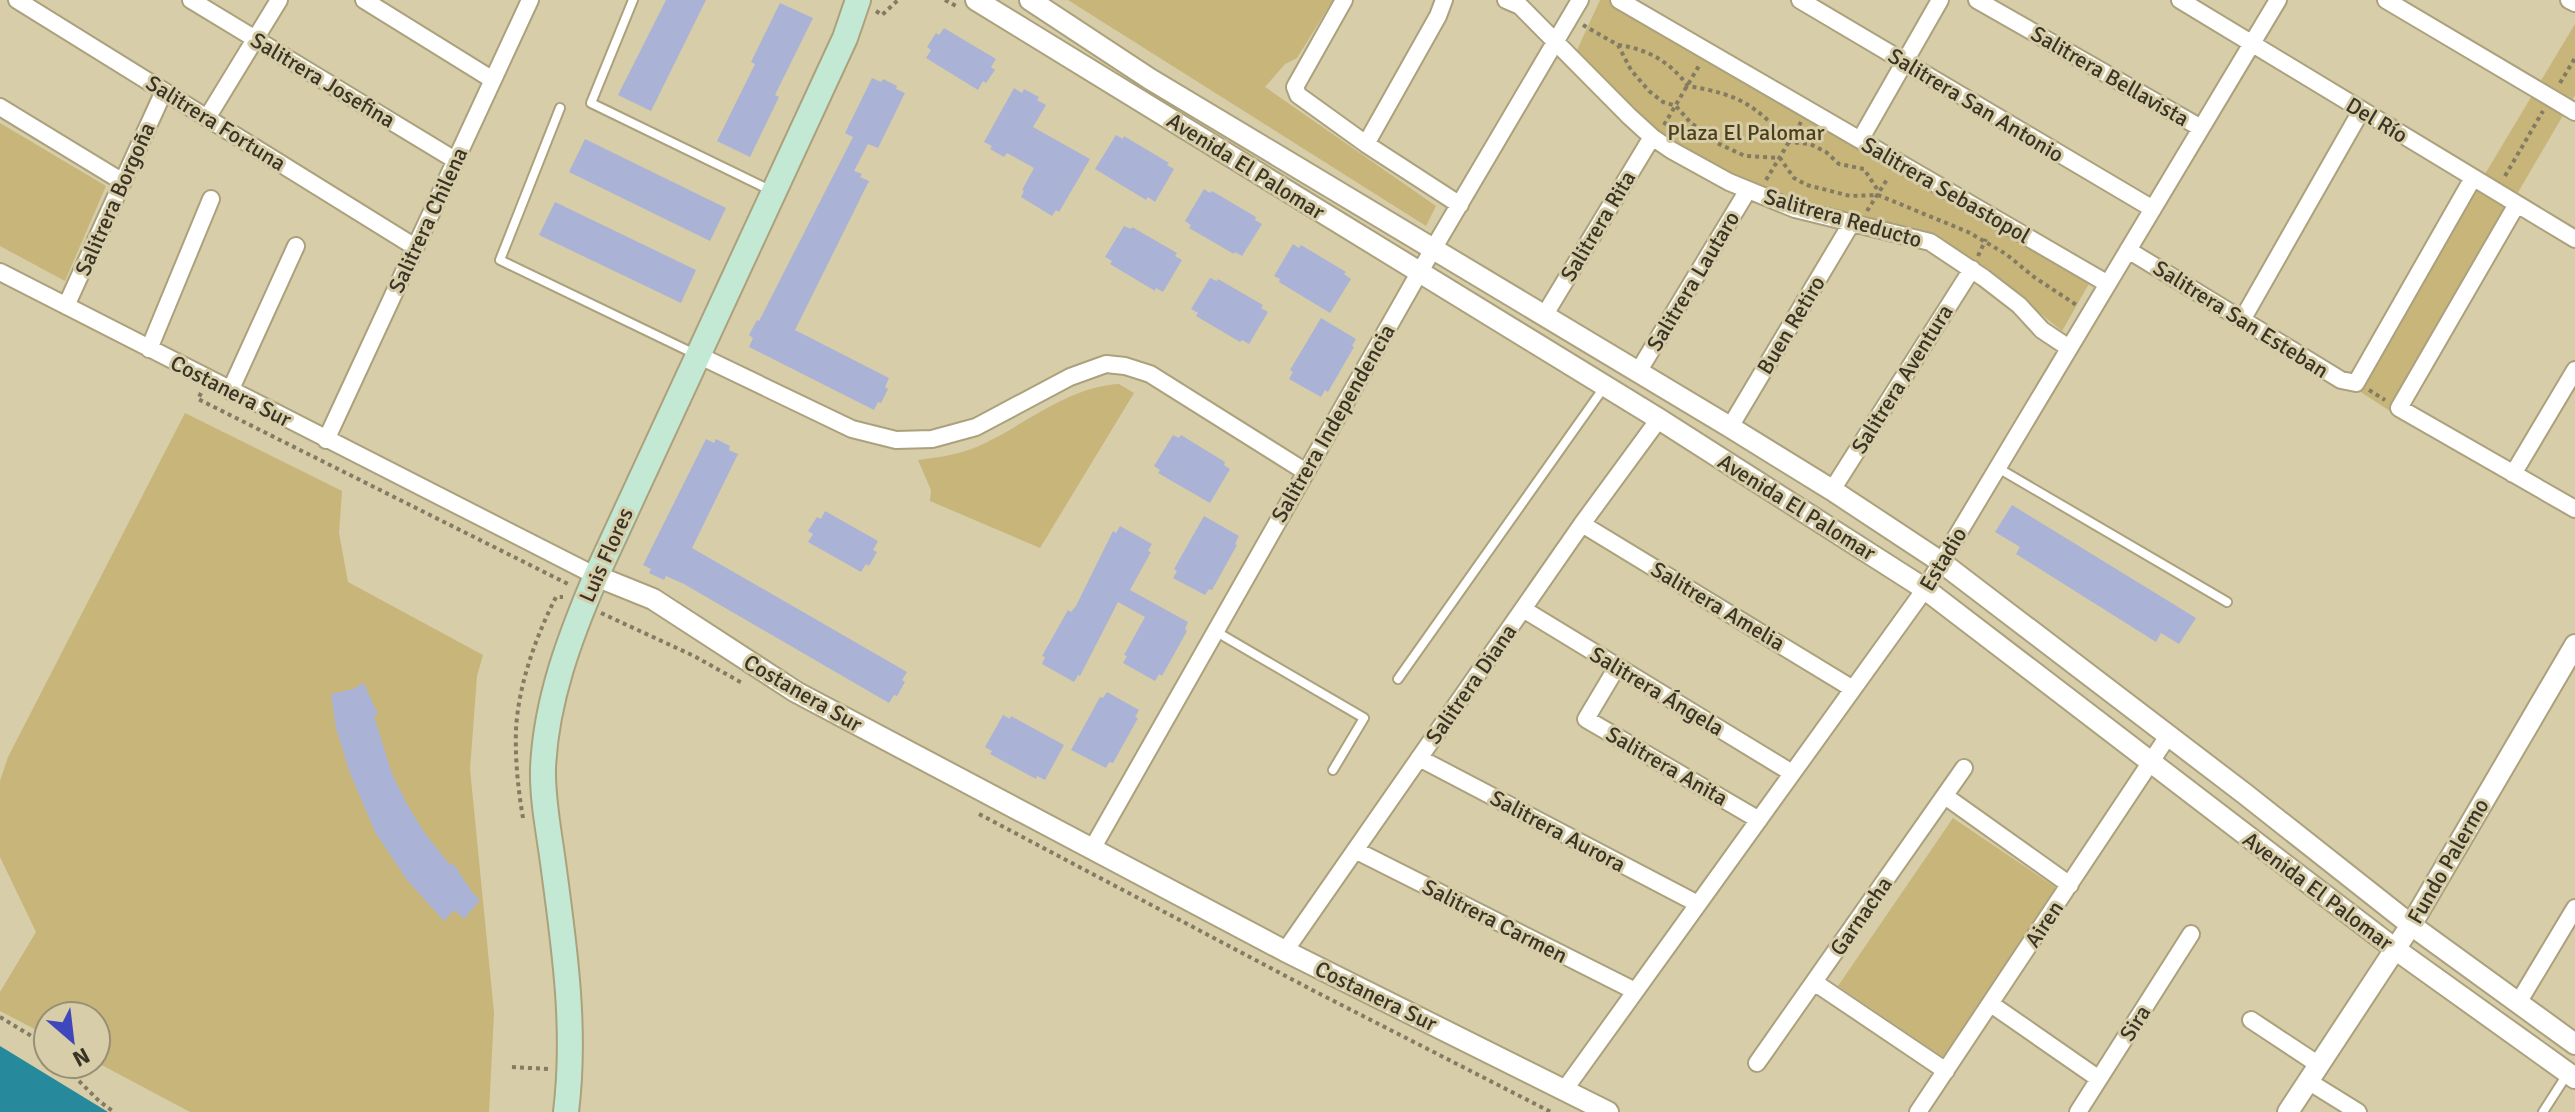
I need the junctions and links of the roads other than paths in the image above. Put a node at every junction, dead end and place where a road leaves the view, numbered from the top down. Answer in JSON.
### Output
{"nodes":[{"id":1,"x":17,"y":0,"type":"edge"},
{"id":2,"x":191,"y":0,"type":"edge"},
{"id":3,"x":279,"y":0,"type":"edge"},
{"id":4,"x":364,"y":0,"type":"edge"},
{"id":5,"x":530,"y":0,"type":"edge"},
{"id":6,"x":633,"y":0,"type":"edge"},
{"id":7,"x":858,"y":0,"type":"edge"},
{"id":8,"x":872,"y":0,"type":"edge"},
{"id":9,"x":976,"y":0,"type":"edge"},
{"id":10,"x":1030,"y":0,"type":"edge"},
{"id":11,"x":1344,"y":0,"type":"edge"},
{"id":12,"x":1444,"y":0,"type":"edge"},
{"id":13,"x":1506,"y":0,"type":"edge"},
{"id":14,"x":1580,"y":0,"type":"edge"},
{"id":15,"x":1619,"y":0,"type":"edge"},
{"id":16,"x":1800,"y":0,"type":"edge"},
{"id":17,"x":1940,"y":0,"type":"edge"},
{"id":18,"x":1977,"y":0,"type":"edge"},
{"id":19,"x":2180,"y":0,"type":"edge"},
{"id":20,"x":2278,"y":0,"type":"edge"},
{"id":21,"x":2386,"y":0,"type":"edge"},
{"id":22,"x":2569,"y":0,"type":"edge"},
{"id":23,"x":2575,"y":3,"type":"edge"},
{"id":24,"x":845,"y":38,"type":"junction"},
{"id":25,"x":255,"y":39,"type":"junction"},
{"id":26,"x":1555,"y":40,"type":"junction"},
{"id":27,"x":2252,"y":44,"type":"junction"},
{"id":28,"x":1904,"y":63,"type":"junction"},
{"id":29,"x":493,"y":80,"type":"junction"},
{"id":30,"x":164,"y":91,"type":"junction"},
{"id":31,"x":0,"y":107,"type":"edge"},
{"id":32,"x":560,"y":108,"type":"dead end"},
{"id":33,"x":2361,"y":111,"type":"junction"},
{"id":34,"x":2575,"y":112,"type":"edge"},
{"id":35,"x":207,"y":118,"type":"junction"},
{"id":36,"x":2201,"y":128,"type":"junction"},
{"id":37,"x":1653,"y":138,"type":"junction"},
{"id":38,"x":1860,"y":140,"type":"junction"},
{"id":39,"x":1366,"y":144,"type":"junction"},
{"id":40,"x":455,"y":160,"type":"junction"},
{"id":41,"x":2473,"y":178,"type":"junction"},
{"id":42,"x":123,"y":182,"type":"junction"},
{"id":43,"x":1753,"y":191,"type":"junction"},
{"id":44,"x":774,"y":192,"type":"junction"},
{"id":45,"x":211,"y":199,"type":"dead end"},
{"id":46,"x":2517,"y":204,"type":"junction"},
{"id":47,"x":1460,"y":205,"type":"junction"},
{"id":48,"x":2153,"y":209,"type":"junction"},
{"id":49,"x":1854,"y":225,"type":"junction"},
{"id":50,"x":2575,"y":239,"type":"edge"},
{"id":51,"x":296,"y":246,"type":"dead end"},
{"id":52,"x":415,"y":247,"type":"junction"},
{"id":53,"x":1433,"y":249,"type":"junction"},
{"id":54,"x":2128,"y":250,"type":"junction"},
{"id":55,"x":1972,"y":269,"type":"junction"},
{"id":56,"x":0,"y":272,"type":"edge"},
{"id":57,"x":1419,"y":273,"type":"junction"},
{"id":58,"x":2108,"y":284,"type":"junction"},
{"id":59,"x":66,"y":306,"type":"junction"},
{"id":60,"x":1544,"y":316,"type":"junction"},
{"id":61,"x":2242,"y":320,"type":"junction"},
{"id":62,"x":2069,"y":348,"type":"junction"},
{"id":63,"x":149,"y":349,"type":"junction"},
{"id":64,"x":698,"y":355,"type":"junction"},
{"id":65,"x":2575,"y":370,"type":"edge"},
{"id":66,"x":1638,"y":372,"type":"junction"},
{"id":67,"x":1605,"y":386,"type":"junction"},
{"id":68,"x":230,"y":391,"type":"junction"},
{"id":69,"x":1659,"y":419,"type":"junction"},
{"id":70,"x":1730,"y":427,"type":"junction"},
{"id":71,"x":326,"y":440,"type":"junction"},
{"id":72,"x":1998,"y":468,"type":"junction"},
{"id":73,"x":1306,"y":472,"type":"junction"},
{"id":74,"x":2513,"y":474,"type":"junction"},
{"id":75,"x":1832,"y":490,"type":"junction"},
{"id":76,"x":2575,"y":509,"type":"edge"},
{"id":77,"x":1582,"y":524,"type":"junction"},
{"id":78,"x":1941,"y":562,"type":"junction"},
{"id":79,"x":596,"y":576,"type":"junction"},
{"id":80,"x":1925,"y":589,"type":"junction"},
{"id":81,"x":2227,"y":602,"type":"dead end"},
{"id":82,"x":1523,"y":609,"type":"junction"},
{"id":83,"x":1215,"y":631,"type":"junction"},
{"id":84,"x":2575,"y":645,"type":"edge"},
{"id":85,"x":1617,"y":667,"type":"junction"},
{"id":86,"x":1398,"y":679,"type":"dead end"},
{"id":87,"x":1853,"y":689,"type":"junction"},
{"id":88,"x":2168,"y":736,"type":"junction"},
{"id":89,"x":1419,"y":758,"type":"junction"},
{"id":90,"x":2151,"y":764,"type":"junction"},
{"id":91,"x":1964,"y":768,"type":"dead end"},
{"id":92,"x":1333,"y":770,"type":"dead end"},
{"id":93,"x":1792,"y":773,"type":"junction"},
{"id":94,"x":1945,"y":796,"type":"junction"},
{"id":95,"x":1759,"y":820,"type":"junction"},
{"id":96,"x":1092,"y":849,"type":"junction"},
{"id":97,"x":1355,"y":850,"type":"junction"},
{"id":98,"x":2070,"y":885,"type":"junction"},
{"id":99,"x":1698,"y":904,"type":"junction"},
{"id":100,"x":2575,"y":908,"type":"edge"},
{"id":101,"x":2411,"y":925,"type":"junction"},
{"id":102,"x":2191,"y":934,"type":"dead end"},
{"id":103,"x":2395,"y":949,"type":"junction"},
{"id":104,"x":1285,"y":951,"type":"junction"},
{"id":105,"x":1814,"y":982,"type":"junction"},
{"id":106,"x":1635,"y":991,"type":"junction"},
{"id":107,"x":2518,"y":1003,"type":"junction"},
{"id":108,"x":1991,"y":1004,"type":"junction"},
{"id":109,"x":2251,"y":1020,"type":"dead end"},
{"id":110,"x":2575,"y":1044,"type":"edge"},
{"id":111,"x":1757,"y":1063,"type":"dead end"},
{"id":112,"x":1946,"y":1071,"type":"junction"},
{"id":113,"x":2313,"y":1073,"type":"junction"},
{"id":114,"x":2572,"y":1075,"type":"edge"},
{"id":115,"x":2099,"y":1079,"type":"junction"},
{"id":116,"x":1565,"y":1089,"type":"junction"},
{"id":117,"x":566,"y":1112,"type":"edge"},
{"id":118,"x":1608,"y":1112,"type":"edge"},
{"id":119,"x":1918,"y":1112,"type":"edge"},
{"id":120,"x":2078,"y":1112,"type":"edge"},
{"id":121,"x":2288,"y":1112,"type":"edge"},
{"id":122,"x":2358,"y":1112,"type":"edge"},
{"id":123,"x":2543,"y":1112,"type":"edge"}],
"edges":[{"from":1,"to":30,"type":"street","name":"Salitrera Fortuna"},
{"from":2,"to":25,"type":"street","name":"Salitrera Josefina"},
{"from":3,"to":25,"type":"street"},
{"from":4,"to":29,"type":"street"},
{"from":5,"to":29,"type":"street","name":"Salitrera Chilena"},
{"from":6,"to":44,"type":"lane"},
{"from":7,"to":24,"type":"main road","name":"Luis Flores"},
{"from":8,"to":24,"type":"main road","name":"Luis Flores"},
{"from":9,"to":57,"type":"street","name":"Avenida El Palomar"},
{"from":10,"to":53,"type":"street","name":"Avenida El Palomar"},
{"from":11,"to":39,"type":"street"},
{"from":12,"to":39,"type":"street"},
{"from":13,"to":26,"type":"street","name":"Salitrera Reducto"},
{"from":14,"to":26,"type":"street","name":"Salitrera Independencia"},
{"from":15,"to":38,"type":"street","name":"Salitrera Sebastopol"},
{"from":16,"to":28,"type":"street","name":"Salitrera San Antonio"},
{"from":17,"to":28,"type":"street"},
{"from":18,"to":36,"type":"street","name":"Salitrera Bellavista"},
{"from":19,"to":27,"type":"street","name":"Del Río"},
{"from":20,"to":27,"type":"street","name":"Estadio"},
{"from":21,"to":34,"type":"street"},
{"from":22,"to":23,"type":"street"},
{"from":24,"to":44,"type":"main road","name":"Luis Flores"},
{"from":25,"to":35,"type":"street"},
{"from":25,"to":40,"type":"street","name":"Salitrera Josefina"},
{"from":26,"to":37,"type":"street","name":"Salitrera Reducto"},
{"from":26,"to":47,"type":"street","name":"Salitrera Independencia"},
{"from":27,"to":33,"type":"street","name":"Del Río"},
{"from":27,"to":36,"type":"street","name":"Estadio"},
{"from":28,"to":38,"type":"street"},
{"from":28,"to":48,"type":"street","name":"Salitrera San Antonio"},
{"from":29,"to":40,"type":"street","name":"Salitrera Chilena"},
{"from":30,"to":35,"type":"street","name":"Salitrera Fortuna"},
{"from":30,"to":42,"type":"street","name":"Salitrera Borgoña"},
{"from":31,"to":42,"type":"street"},
{"from":32,"to":64,"type":"lane"},
{"from":33,"to":41,"type":"street","name":"Del Río"},
{"from":33,"to":61,"type":"street"},
{"from":35,"to":52,"type":"street","name":"Salitrera Fortuna"},
{"from":36,"to":48,"type":"street","name":"Estadio"},
{"from":37,"to":43,"type":"street","name":"Salitrera Reducto"},
{"from":37,"to":60,"type":"street","name":"Salitrera Rita"},
{"from":38,"to":58,"type":"street","name":"Salitrera Sebastopol"},
{"from":39,"to":47,"type":"street"},
{"from":40,"to":52,"type":"street","name":"Salitrera Chilena"},
{"from":41,"to":46,"type":"street","name":"Del Río"},
{"from":41,"to":61,"type":"street","name":"Salitrera San Esteban"},
{"from":42,"to":59,"type":"street","name":"Salitrera Borgoña"},
{"from":43,"to":49,"type":"street","name":"Salitrera Reducto"},
{"from":43,"to":66,"type":"street","name":"Salitrera Lautaro"},
{"from":44,"to":64,"type":"main road","name":"Luis Flores"},
{"from":45,"to":63,"type":"street"},
{"from":46,"to":50,"type":"street","name":"Del Río"},
{"from":46,"to":74,"type":"street"},
{"from":47,"to":53,"type":"street","name":"Salitrera Independencia"},
{"from":48,"to":54,"type":"street","name":"Estadio"},
{"from":49,"to":55,"type":"street","name":"Salitrera Reducto"},
{"from":49,"to":70,"type":"street","name":"Buen Retiro"},
{"from":51,"to":68,"type":"street"},
{"from":52,"to":71,"type":"street","name":"Salitrera Chilena"},
{"from":53,"to":57,"type":"street","name":"Salitrera Independencia"},
{"from":53,"to":60,"type":"street","name":"Avenida El Palomar"},
{"from":54,"to":58,"type":"street","name":"Estadio"},
{"from":54,"to":61,"type":"street","name":"Salitrera San Esteban"},
{"from":55,"to":62,"type":"street","name":"Salitrera Reducto"},
{"from":55,"to":75,"type":"street","name":"Salitrera Aventura"},
{"from":56,"to":59,"type":"street","name":"Costanera Sur"},
{"from":57,"to":67,"type":"street","name":"Avenida El Palomar"},
{"from":57,"to":73,"type":"street","name":"Salitrera Independencia"},
{"from":58,"to":62,"type":"street","name":"Estadio"},
{"from":59,"to":63,"type":"street","name":"Costanera Sur"},
{"from":60,"to":66,"type":"street","name":"Avenida El Palomar"},
{"from":62,"to":72,"type":"street","name":"Estadio"},
{"from":63,"to":68,"type":"street","name":"Costanera Sur"},
{"from":64,"to":73,"type":"street"},
{"from":64,"to":79,"type":"main road","name":"Luis Flores"},
{"from":65,"to":74,"type":"street"},
{"from":66,"to":70,"type":"street","name":"Avenida El Palomar"},
{"from":67,"to":69,"type":"street","name":"Avenida El Palomar"},
{"from":67,"to":86,"type":"lane"},
{"from":68,"to":71,"type":"street","name":"Costanera Sur"},
{"from":69,"to":77,"type":"street","name":"Salitrera Diana"},
{"from":69,"to":80,"type":"street","name":"Avenida El Palomar"},
{"from":70,"to":75,"type":"street","name":"Avenida El Palomar"},
{"from":71,"to":79,"type":"street","name":"Costanera Sur"},
{"from":72,"to":78,"type":"street","name":"Estadio"},
{"from":72,"to":81,"type":"lane"},
{"from":73,"to":83,"type":"street","name":"Salitrera Independencia"},
{"from":74,"to":76,"type":"street"},
{"from":75,"to":78,"type":"street","name":"Avenida El Palomar"},
{"from":77,"to":82,"type":"street","name":"Salitrera Diana"},
{"from":77,"to":87,"type":"street","name":"Salitrera Amelia"},
{"from":78,"to":80,"type":"street","name":"Estadio"},
{"from":78,"to":88,"type":"street","name":"Avenida El Palomar"},
{"from":79,"to":96,"type":"street","name":"Costanera Sur"},
{"from":79,"to":117,"type":"main road","name":"Luis Flores"},
{"from":80,"to":87,"type":"street","name":"Estadio"},
{"from":80,"to":90,"type":"street","name":"Avenida El Palomar"},
{"from":82,"to":85,"type":"street","name":"Salitrera Ángela"},
{"from":82,"to":89,"type":"street","name":"Salitrera Diana"},
{"from":83,"to":92,"type":"lane"},
{"from":83,"to":96,"type":"street","name":"Salitrera Independencia"},
{"from":84,"to":101,"type":"street","name":"Fundo Palermo"},
{"from":85,"to":93,"type":"street","name":"Salitrera Ángela"},
{"from":85,"to":95,"type":"street","name":"Salitrera Anita"},
{"from":87,"to":93,"type":"street","name":"Estadio"},
{"from":88,"to":90,"type":"street","name":"Airen"},
{"from":88,"to":101,"type":"street","name":"Avenida El Palomar"},
{"from":89,"to":97,"type":"street","name":"Salitrera Diana"},
{"from":89,"to":99,"type":"street","name":"Salitrera Aurora"},
{"from":90,"to":98,"type":"street","name":"Airen"},
{"from":90,"to":103,"type":"street","name":"Avenida El Palomar"},
{"from":91,"to":94,"type":"street","name":"Garnacha"},
{"from":93,"to":95,"type":"street","name":"Estadio"},
{"from":94,"to":98,"type":"street"},
{"from":94,"to":105,"type":"street","name":"Garnacha"},
{"from":95,"to":99,"type":"street","name":"Estadio"},
{"from":96,"to":104,"type":"street","name":"Costanera Sur"},
{"from":97,"to":104,"type":"street","name":"Salitrera Diana"},
{"from":97,"to":106,"type":"street","name":"Salitrera Carmen"},
{"from":98,"to":108,"type":"street","name":"Airen"},
{"from":99,"to":106,"type":"street","name":"Estadio"},
{"from":100,"to":107,"type":"street"},
{"from":101,"to":103,"type":"street","name":"Fundo Palermo"},
{"from":101,"to":107,"type":"street","name":"Avenida El Palomar"},
{"from":102,"to":115,"type":"street","name":"Sira"},
{"from":103,"to":113,"type":"street","name":"Fundo Palermo"},
{"from":103,"to":114,"type":"street","name":"Avenida El Palomar"},
{"from":104,"to":116,"type":"street","name":"Costanera Sur"},
{"from":105,"to":111,"type":"street","name":"Garnacha"},
{"from":105,"to":112,"type":"street"},
{"from":106,"to":116,"type":"street","name":"Estadio"},
{"from":107,"to":110,"type":"street","name":"Avenida El Palomar"},
{"from":108,"to":112,"type":"street","name":"Airen"},
{"from":108,"to":115,"type":"street"},
{"from":109,"to":113,"type":"street"},
{"from":112,"to":119,"type":"street","name":"Airen"},
{"from":113,"to":121,"type":"street","name":"Fundo Palermo"},
{"from":113,"to":122,"type":"street"},
{"from":114,"to":123,"type":"lane"},
{"from":115,"to":120,"type":"street","name":"Sira"},
{"from":116,"to":118,"type":"street","name":"Costanera Sur"}]}
